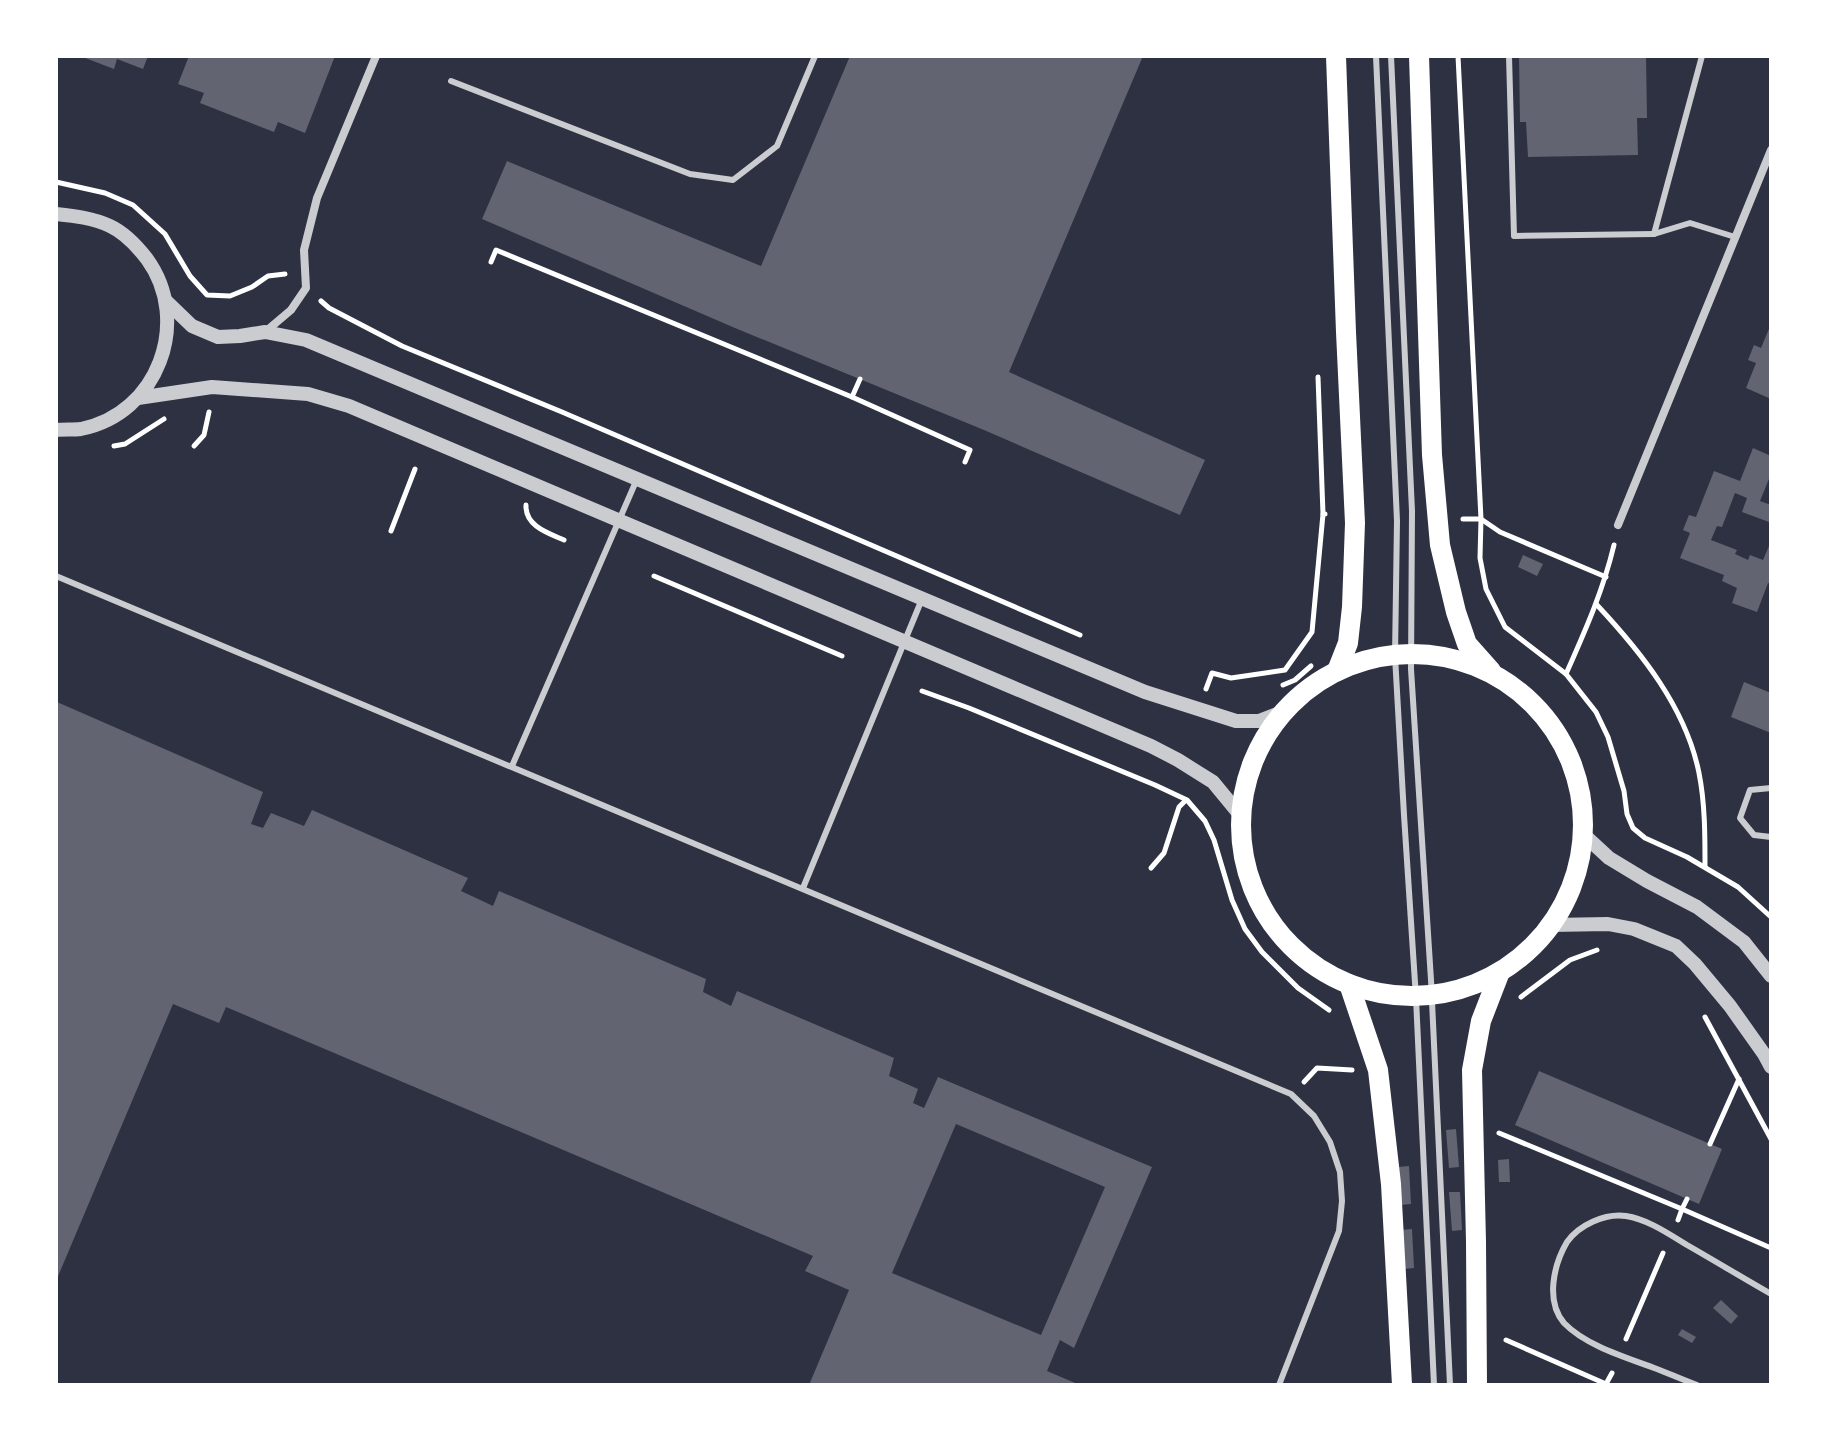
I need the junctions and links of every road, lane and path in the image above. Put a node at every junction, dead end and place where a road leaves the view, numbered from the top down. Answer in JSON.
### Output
{"nodes":[{"id":1,"x":376,"y":56,"type":"edge"},
{"id":2,"x":815,"y":56,"type":"edge"},
{"id":3,"x":1336,"y":56,"type":"edge"},
{"id":4,"x":1376,"y":56,"type":"edge"},
{"id":5,"x":1391,"y":56,"type":"edge"},
{"id":6,"x":1419,"y":56,"type":"edge"},
{"id":7,"x":1458,"y":56,"type":"edge"},
{"id":8,"x":1509,"y":56,"type":"edge"},
{"id":9,"x":1702,"y":56,"type":"edge"},
{"id":10,"x":451,"y":81,"type":"dead end"},
{"id":11,"x":1771,"y":150,"type":"edge"},
{"id":12,"x":56,"y":182,"type":"edge"},
{"id":13,"x":56,"y":214,"type":"edge"},
{"id":14,"x":1654,"y":234,"type":"junction"},
{"id":15,"x":1735,"y":237,"type":"junction"},
{"id":16,"x":491,"y":262,"type":"dead end"},
{"id":17,"x":286,"y":274,"type":"dead end"},
{"id":18,"x":320,"y":300,"type":"dead end"},
{"id":19,"x":166,"y":301,"type":"junction"},
{"id":20,"x":265,"y":332,"type":"junction"},
{"id":21,"x":860,"y":379,"type":"dead end"},
{"id":22,"x":852,"y":397,"type":"junction"},
{"id":23,"x":138,"y":398,"type":"junction"},
{"id":24,"x":209,"y":411,"type":"dead end"},
{"id":25,"x":56,"y":430,"type":"edge"},
{"id":26,"x":194,"y":446,"type":"dead end"},
{"id":27,"x":965,"y":462,"type":"dead end"},
{"id":28,"x":415,"y":469,"type":"dead end"},
{"id":29,"x":637,"y":479,"type":"junction"},
{"id":30,"x":527,"y":496,"type":"dead end"},
{"id":31,"x":1338,"y":512,"type":"dead end"},
{"id":32,"x":1463,"y":519,"type":"dead end"},
{"id":33,"x":1481,"y":519,"type":"junction"},
{"id":34,"x":619,"y":521,"type":"junction"},
{"id":35,"x":1618,"y":525,"type":"joint"},
{"id":36,"x":391,"y":531,"type":"dead end"},
{"id":37,"x":564,"y":540,"type":"dead end"},
{"id":38,"x":56,"y":576,"type":"edge"},
{"id":39,"x":654,"y":576,"type":"dead end"},
{"id":40,"x":1606,"y":577,"type":"junction"},
{"id":41,"x":922,"y":599,"type":"junction"},
{"id":42,"x":1597,"y":605,"type":"junction"},
{"id":43,"x":1082,"y":636,"type":"dead end"},
{"id":44,"x":904,"y":642,"type":"junction"},
{"id":45,"x":842,"y":656,"type":"dead end"},
{"id":46,"x":1403,"y":656,"type":"junction"},
{"id":47,"x":1314,"y":663,"type":"dead end"},
{"id":48,"x":1337,"y":671,"type":"junction"},
{"id":49,"x":1493,"y":674,"type":"junction"},
{"id":50,"x":1566,"y":674,"type":"junction"},
{"id":51,"x":1282,"y":686,"type":"dead end"},
{"id":52,"x":922,"y":691,"type":"dead end"},
{"id":53,"x":1216,"y":691,"type":"dead end"},
{"id":54,"x":1285,"y":711,"type":"junction"},
{"id":55,"x":512,"y":766,"type":"junction"},
{"id":56,"x":1771,"y":788,"type":"edge"},
{"id":57,"x":1187,"y":800,"type":"junction"},
{"id":58,"x":1241,"y":816,"type":"junction"},
{"id":59,"x":1583,"y":834,"type":"junction"},
{"id":60,"x":1771,"y":837,"type":"edge"},
{"id":61,"x":1705,"y":867,"type":"junction"},
{"id":62,"x":1151,"y":868,"type":"dead end"},
{"id":63,"x":803,"y":888,"type":"junction"},
{"id":64,"x":1771,"y":917,"type":"edge"},
{"id":65,"x":1551,"y":925,"type":"junction"},
{"id":66,"x":1600,"y":949,"type":"dead end"},
{"id":67,"x":1500,"y":972,"type":"junction"},
{"id":68,"x":1771,"y":976,"type":"edge"},
{"id":69,"x":1349,"y":984,"type":"junction"},
{"id":70,"x":1424,"y":998,"type":"junction"},
{"id":71,"x":1517,"y":1000,"type":"dead end"},
{"id":72,"x":1700,"y":1008,"type":"dead end"},
{"id":73,"x":1336,"y":1016,"type":"dead end"},
{"id":74,"x":1771,"y":1067,"type":"edge"},
{"id":75,"x":1361,"y":1071,"type":"dead end"},
{"id":76,"x":1739,"y":1078,"type":"junction"},
{"id":77,"x":1291,"y":1094,"type":"junction"},
{"id":78,"x":1495,"y":1131,"type":"dead end"},
{"id":79,"x":1771,"y":1139,"type":"edge"},
{"id":80,"x":1710,"y":1144,"type":"dead end"},
{"id":81,"x":1687,"y":1199,"type":"dead end"},
{"id":82,"x":1682,"y":1209,"type":"junction"},
{"id":83,"x":1677,"y":1221,"type":"dead end"},
{"id":84,"x":1665,"y":1248,"type":"dead end"},
{"id":85,"x":1771,"y":1248,"type":"edge"},
{"id":86,"x":1771,"y":1294,"type":"edge"},
{"id":87,"x":1626,"y":1339,"type":"dead end"},
{"id":88,"x":1506,"y":1340,"type":"dead end"},
{"id":89,"x":1614,"y":1368,"type":"dead end"},
{"id":90,"x":1279,"y":1385,"type":"edge"},
{"id":91,"x":1402,"y":1385,"type":"edge"},
{"id":92,"x":1434,"y":1385,"type":"edge"},
{"id":93,"x":1450,"y":1385,"type":"edge"},
{"id":94,"x":1477,"y":1385,"type":"edge"},
{"id":95,"x":1607,"y":1385,"type":"edge"},
{"id":96,"x":1697,"y":1385,"type":"edge"}],
"edges":[{"from":1,"to":20,"type":"street"},
{"from":2,"to":10,"type":"lane"},
{"from":3,"to":48,"type":"main road"},
{"from":4,"to":46,"type":"lane"},
{"from":5,"to":46,"type":"lane"},
{"from":6,"to":49,"type":"main road"},
{"from":7,"to":33,"type":"path"},
{"from":8,"to":14,"type":"lane"},
{"from":9,"to":14,"type":"lane"},
{"from":11,"to":15,"type":"street"},
{"from":12,"to":17,"type":"path"},
{"from":13,"to":19,"type":"street"},
{"from":14,"to":15,"type":"lane"},
{"from":15,"to":35,"type":"street"},
{"from":16,"to":22,"type":"path"},
{"from":18,"to":43,"type":"path"},
{"from":19,"to":20,"type":"street"},
{"from":19,"to":23,"type":"street"},
{"from":20,"to":29,"type":"street"},
{"from":21,"to":22,"type":"path"},
{"from":22,"to":27,"type":"path"},
{"from":23,"to":25,"type":"street"},
{"from":23,"to":34,"type":"street"},
{"from":24,"to":26,"type":"path"},
{"from":28,"to":36,"type":"path"},
{"from":29,"to":34,"type":"lane"},
{"from":29,"to":41,"type":"street"},
{"from":30,"to":37,"type":"path"},
{"from":31,"to":53,"type":"path"},
{"from":32,"to":33,"type":"path"},
{"from":33,"to":40,"type":"path"},
{"from":33,"to":50,"type":"path"},
{"from":34,"to":44,"type":"street"},
{"from":34,"to":55,"type":"lane"},
{"from":35,"to":40,"type":"path"},
{"from":38,"to":55,"type":"lane"},
{"from":39,"to":45,"type":"path"},
{"from":40,"to":42,"type":"path"},
{"from":41,"to":44,"type":"lane"},
{"from":41,"to":54,"type":"street"},
{"from":42,"to":50,"type":"path"},
{"from":42,"to":61,"type":"path"},
{"from":44,"to":58,"type":"street"},
{"from":44,"to":63,"type":"lane"},
{"from":46,"to":48,"type":"main road"},
{"from":46,"to":49,"type":"main road"},
{"from":46,"to":70,"type":"lane"},
{"from":46,"to":70,"type":"lane"},
{"from":47,"to":51,"type":"path"},
{"from":48,"to":54,"type":"main road"},
{"from":49,"to":59,"type":"main road"},
{"from":50,"to":61,"type":"path"},
{"from":52,"to":57,"type":"path"},
{"from":54,"to":58,"type":"main road"},
{"from":55,"to":63,"type":"lane"},
{"from":56,"to":60,"type":"lane"},
{"from":57,"to":62,"type":"path"},
{"from":57,"to":73,"type":"path"},
{"from":58,"to":69,"type":"main road"},
{"from":59,"to":65,"type":"main road"},
{"from":59,"to":68,"type":"street"},
{"from":61,"to":64,"type":"path"},
{"from":63,"to":77,"type":"lane"},
{"from":65,"to":67,"type":"main road"},
{"from":65,"to":74,"type":"street"},
{"from":66,"to":71,"type":"path"},
{"from":67,"to":70,"type":"main road"},
{"from":67,"to":94,"type":"main road"},
{"from":69,"to":70,"type":"main road"},
{"from":69,"to":91,"type":"main road"},
{"from":70,"to":92,"type":"lane"},
{"from":70,"to":93,"type":"lane"},
{"from":72,"to":76,"type":"path"},
{"from":75,"to":77,"type":"path"},
{"from":76,"to":79,"type":"path"},
{"from":76,"to":80,"type":"path"},
{"from":77,"to":90,"type":"lane"},
{"from":78,"to":82,"type":"path"},
{"from":81,"to":82,"type":"path"},
{"from":82,"to":83,"type":"path"},
{"from":82,"to":85,"type":"path"},
{"from":84,"to":87,"type":"path"},
{"from":86,"to":96,"type":"lane"},
{"from":88,"to":95,"type":"path"},
{"from":89,"to":95,"type":"path"}]}
